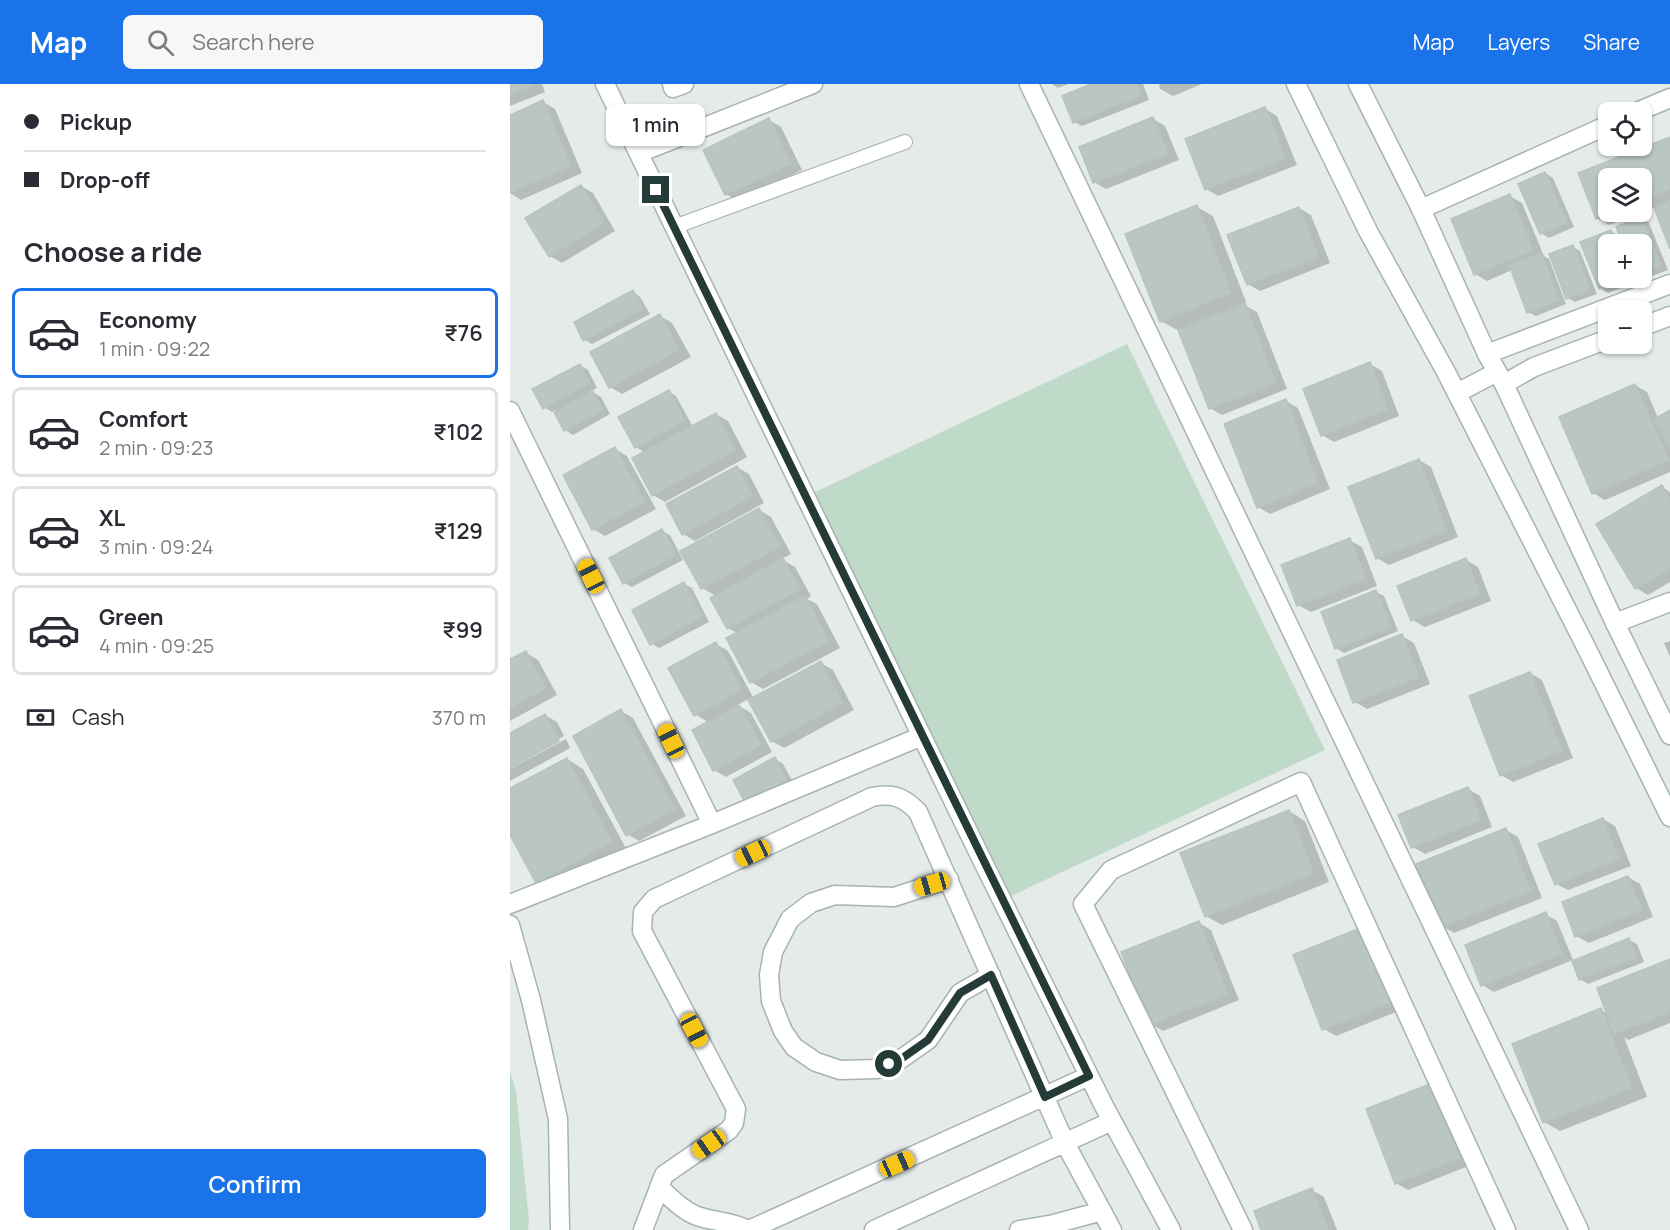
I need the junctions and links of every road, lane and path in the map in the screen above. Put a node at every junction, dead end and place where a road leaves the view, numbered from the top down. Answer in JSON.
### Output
{"nodes":[{"id":1,"x":605,"y":84,"type":"edge"},
{"id":2,"x":672,"y":84,"type":"edge"},
{"id":3,"x":684,"y":84,"type":"edge"},
{"id":4,"x":813,"y":84,"type":"edge"},
{"id":5,"x":1029,"y":84,"type":"edge"},
{"id":6,"x":1296,"y":84,"type":"edge"},
{"id":7,"x":1358,"y":84,"type":"edge"},
{"id":8,"x":1670,"y":98,"type":"edge"},
{"id":9,"x":1652,"y":106,"type":"edge"},
{"id":10,"x":1598,"y":129,"type":"edge"},
{"id":11,"x":905,"y":142,"type":"dead end"},
{"id":12,"x":639,"y":153,"type":"junction"},
{"id":13,"x":1420,"y":209,"type":"junction"},
{"id":14,"x":674,"y":227,"type":"junction"},
{"id":15,"x":1670,"y":284,"type":"edge"},
{"id":16,"x":1670,"y":316,"type":"edge"},
{"id":17,"x":1652,"y":323,"type":"edge"},
{"id":18,"x":1598,"y":343,"type":"edge"},
{"id":19,"x":1487,"y":354,"type":"junction"},
{"id":20,"x":1501,"y":378,"type":"junction"},
{"id":21,"x":1457,"y":393,"type":"junction"},
{"id":22,"x":510,"y":411,"type":"edge"},
{"id":23,"x":1670,"y":602,"type":"edge"},
{"id":24,"x":1615,"y":623,"type":"junction"},
{"id":25,"x":1670,"y":735,"type":"edge"},
{"id":26,"x":922,"y":736,"type":"junction"},
{"id":27,"x":1670,"y":817,"type":"edge"},
{"id":28,"x":712,"y":824,"type":"junction"},
{"id":29,"x":949,"y":879,"type":"junction"},
{"id":30,"x":510,"y":904,"type":"edge"},
{"id":31,"x":510,"y":925,"type":"edge"},
{"id":32,"x":991,"y":975,"type":"junction"},
{"id":33,"x":1089,"y":1076,"type":"junction"},
{"id":34,"x":1045,"y":1097,"type":"junction"},
{"id":35,"x":1112,"y":1121,"type":"junction"},
{"id":36,"x":1065,"y":1143,"type":"junction"},
{"id":37,"x":659,"y":1187,"type":"junction"},
{"id":38,"x":1102,"y":1211,"type":"junction"},
{"id":39,"x":560,"y":1230,"type":"edge"},
{"id":40,"x":643,"y":1230,"type":"edge"},
{"id":41,"x":749,"y":1230,"type":"edge"},
{"id":42,"x":874,"y":1230,"type":"edge"},
{"id":43,"x":1019,"y":1230,"type":"edge"},
{"id":44,"x":1112,"y":1230,"type":"edge"},
{"id":45,"x":1171,"y":1230,"type":"edge"},
{"id":46,"x":1243,"y":1230,"type":"edge"},
{"id":47,"x":1506,"y":1230,"type":"edge"},
{"id":48,"x":1579,"y":1230,"type":"edge"}],
"edges":[{"from":1,"to":12,"type":"street"},
{"from":2,"to":3,"type":"street"},
{"from":4,"to":12,"type":"street"},
{"from":5,"to":48,"type":"street"},
{"from":6,"to":21,"type":"street"},
{"from":7,"to":13,"type":"street"},
{"from":8,"to":9,"type":"street"},
{"from":10,"to":13,"type":"street"},
{"from":11,"to":14,"type":"lane"},
{"from":12,"to":14,"type":"street"},
{"from":13,"to":19,"type":"street"},
{"from":14,"to":26,"type":"street"},
{"from":15,"to":19,"type":"street"},
{"from":16,"to":17,"type":"street"},
{"from":18,"to":20,"type":"street"},
{"from":19,"to":20,"type":"street"},
{"from":20,"to":21,"type":"street"},
{"from":20,"to":24,"type":"street"},
{"from":21,"to":27,"type":"street"},
{"from":22,"to":28,"type":"street"},
{"from":23,"to":24,"type":"street"},
{"from":24,"to":25,"type":"street"},
{"from":26,"to":28,"type":"street"},
{"from":26,"to":33,"type":"street"},
{"from":28,"to":30,"type":"street"},
{"from":29,"to":32,"type":"street"},
{"from":29,"to":32,"type":"street"},
{"from":29,"to":37,"type":"street"},
{"from":31,"to":39,"type":"street"},
{"from":32,"to":34,"type":"street"},
{"from":33,"to":34,"type":"street"},
{"from":33,"to":35,"type":"street"},
{"from":34,"to":36,"type":"street"},
{"from":34,"to":41,"type":"street"},
{"from":35,"to":36,"type":"street"},
{"from":35,"to":45,"type":"street"},
{"from":36,"to":38,"type":"street"},
{"from":36,"to":42,"type":"street"},
{"from":37,"to":40,"type":"street"},
{"from":37,"to":41,"type":"street"},
{"from":38,"to":43,"type":"street"},
{"from":38,"to":44,"type":"street"},
{"from":46,"to":47,"type":"street"}]}
